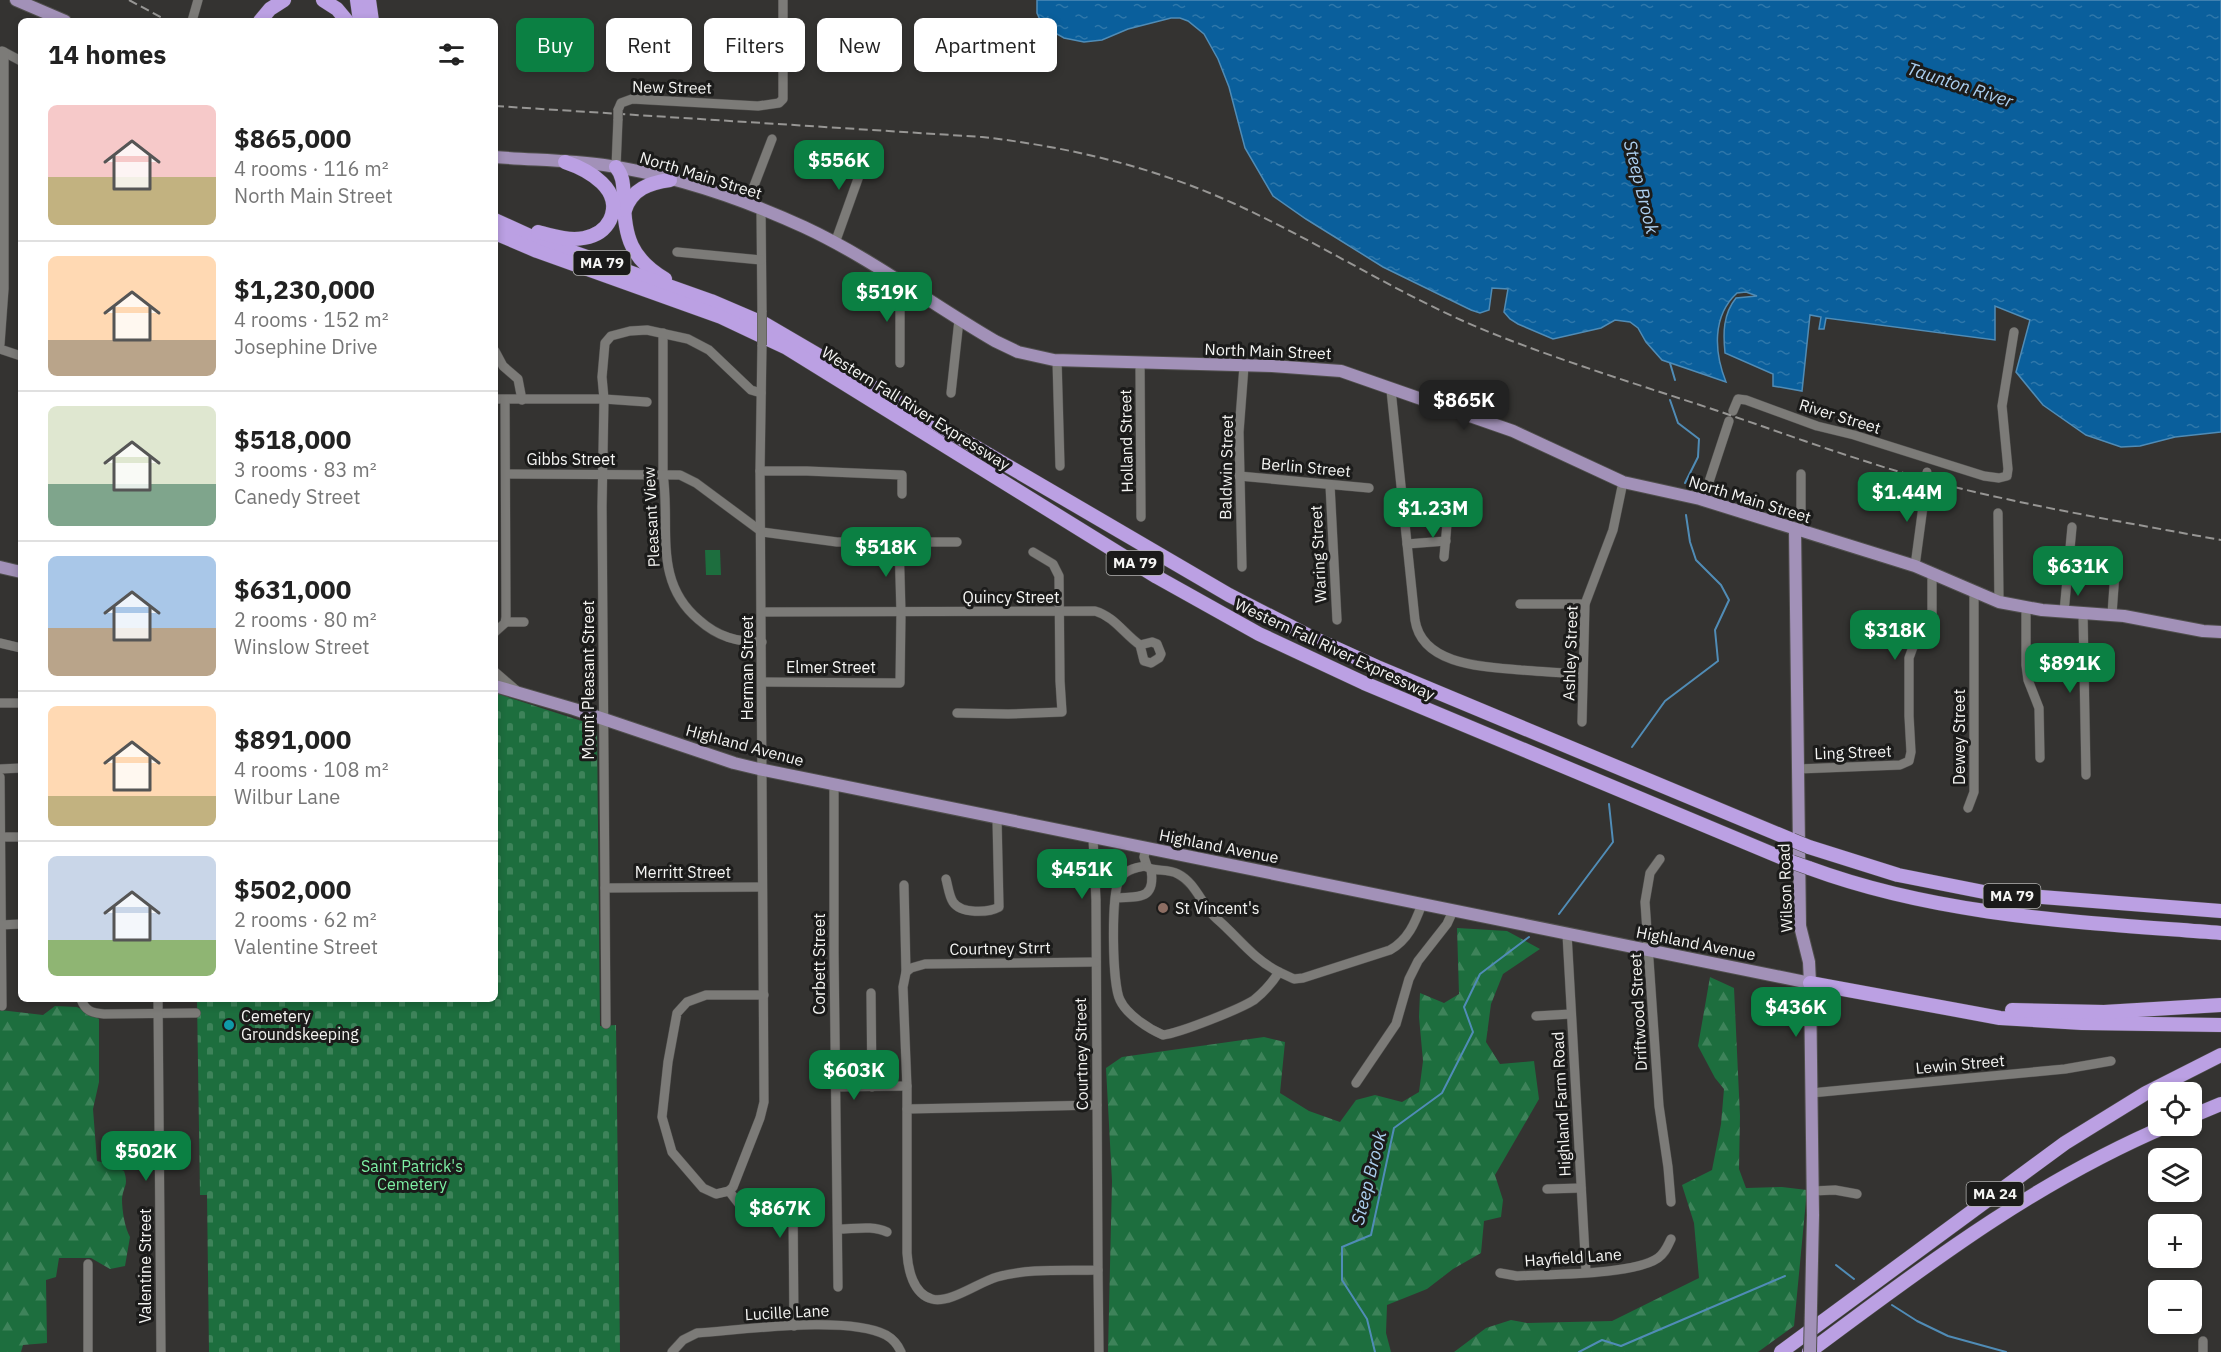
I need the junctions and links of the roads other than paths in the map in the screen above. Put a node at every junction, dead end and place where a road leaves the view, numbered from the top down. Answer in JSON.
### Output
{"nodes":[{"id":1,"x":16,"y":0,"type":"edge"},
{"id":2,"x":198,"y":0,"type":"edge"},
{"id":3,"x":266,"y":0,"type":"edge"},
{"id":4,"x":284,"y":0,"type":"edge"},
{"id":5,"x":323,"y":0,"type":"edge"},
{"id":6,"x":357,"y":0,"type":"edge"},
{"id":7,"x":369,"y":0,"type":"edge"},
{"id":8,"x":783,"y":0,"type":"edge"},
{"id":9,"x":57,"y":18,"type":"edge"},
{"id":10,"x":193,"y":18,"type":"edge"},
{"id":11,"x":253,"y":18,"type":"edge"},
{"id":12,"x":262,"y":18,"type":"edge"},
{"id":13,"x":344,"y":18,"type":"edge"},
{"id":14,"x":360,"y":18,"type":"edge"},
{"id":15,"x":372,"y":18,"type":"edge"},
{"id":16,"x":2,"y":51,"type":"edge"},
{"id":17,"x":18,"y":59,"type":"edge"},
{"id":18,"x":772,"y":139,"type":"dead end"},
{"id":19,"x":869,"y":148,"type":"dead end"},
{"id":20,"x":498,"y":157,"type":"edge"},
{"id":21,"x":565,"y":162,"type":"junction"},
{"id":22,"x":616,"y":167,"type":"junction"},
{"id":23,"x":670,"y":180,"type":"junction"},
{"id":24,"x":747,"y":204,"type":"junction"},
{"id":25,"x":613,"y":206,"type":"junction"},
{"id":26,"x":761,"y":209,"type":"junction"},
{"id":27,"x":498,"y":215,"type":"edge"},
{"id":28,"x":624,"y":218,"type":"junction"},
{"id":29,"x":498,"y":221,"type":"edge"},
{"id":30,"x":498,"y":234,"type":"edge"},
{"id":31,"x":498,"y":242,"type":"edge"},
{"id":32,"x":835,"y":243,"type":"junction"},
{"id":33,"x":677,"y":252,"type":"dead end"},
{"id":34,"x":762,"y":260,"type":"junction"},
{"id":35,"x":567,"y":262,"type":"junction"},
{"id":36,"x":900,"y":283,"type":"junction"},
{"id":37,"x":711,"y":301,"type":"junction"},
{"id":38,"x":958,"y":320,"type":"junction"},
{"id":39,"x":2014,"y":332,"type":"dead end"},
{"id":40,"x":663,"y":333,"type":"junction"},
{"id":41,"x":0,"y":347,"type":"edge"},
{"id":42,"x":18,"y":355,"type":"edge"},
{"id":43,"x":498,"y":357,"type":"edge"},
{"id":44,"x":1057,"y":360,"type":"junction"},
{"id":45,"x":900,"y":363,"type":"dead end"},
{"id":46,"x":1140,"y":363,"type":"junction"},
{"id":47,"x":1244,"y":366,"type":"junction"},
{"id":48,"x":1391,"y":390,"type":"junction"},
{"id":49,"x":761,"y":393,"type":"junction"},
{"id":50,"x":951,"y":393,"type":"dead end"},
{"id":51,"x":498,"y":399,"type":"edge"},
{"id":52,"x":604,"y":399,"type":"junction"},
{"id":53,"x":505,"y":400,"type":"junction"},
{"id":54,"x":522,"y":400,"type":"junction"},
{"id":55,"x":647,"y":402,"type":"dead end"},
{"id":56,"x":1733,"y":411,"type":"dead end"},
{"id":57,"x":1729,"y":421,"type":"dead end"},
{"id":58,"x":1929,"y":458,"type":"junction"},
{"id":59,"x":1060,"y":466,"type":"dead end"},
{"id":60,"x":760,"y":471,"type":"junction"},
{"id":61,"x":506,"y":474,"type":"junction"},
{"id":62,"x":663,"y":474,"type":"junction"},
{"id":63,"x":1801,"y":474,"type":"dead end"},
{"id":64,"x":602,"y":475,"type":"junction"},
{"id":65,"x":1239,"y":476,"type":"junction"},
{"id":66,"x":1623,"y":482,"type":"junction"},
{"id":67,"x":1329,"y":485,"type":"junction"},
{"id":68,"x":1369,"y":488,"type":"dead end"},
{"id":69,"x":902,"y":494,"type":"dead end"},
{"id":70,"x":1703,"y":500,"type":"junction"},
{"id":71,"x":1998,"y":513,"type":"dead end"},
{"id":72,"x":1141,"y":517,"type":"dead end"},
{"id":73,"x":1448,"y":524,"type":"dead end"},
{"id":74,"x":2072,"y":527,"type":"dead end"},
{"id":75,"x":1798,"y":531,"type":"junction"},
{"id":76,"x":762,"y":532,"type":"junction"},
{"id":77,"x":1446,"y":541,"type":"junction"},
{"id":78,"x":899,"y":542,"type":"junction"},
{"id":79,"x":957,"y":542,"type":"dead end"},
{"id":80,"x":1407,"y":544,"type":"junction"},
{"id":81,"x":1033,"y":552,"type":"dead end"},
{"id":82,"x":1444,"y":557,"type":"dead end"},
{"id":83,"x":2116,"y":558,"type":"dead end"},
{"id":84,"x":1915,"y":566,"type":"junction"},
{"id":85,"x":0,"y":567,"type":"edge"},
{"id":86,"x":1242,"y":567,"type":"dead end"},
{"id":87,"x":18,"y":571,"type":"edge"},
{"id":88,"x":1932,"y":574,"type":"junction"},
{"id":89,"x":1974,"y":592,"type":"junction"},
{"id":90,"x":1999,"y":602,"type":"junction"},
{"id":91,"x":1520,"y":604,"type":"dead end"},
{"id":92,"x":1585,"y":604,"type":"junction"},
{"id":93,"x":2026,"y":608,"type":"junction"},
{"id":94,"x":762,"y":612,"type":"junction"},
{"id":95,"x":1059,"y":612,"type":"junction"},
{"id":96,"x":2064,"y":612,"type":"junction"},
{"id":97,"x":901,"y":613,"type":"junction"},
{"id":98,"x":2083,"y":613,"type":"junction"},
{"id":99,"x":2112,"y":614,"type":"junction"},
{"id":100,"x":1337,"y":620,"type":"dead end"},
{"id":101,"x":506,"y":622,"type":"junction"},
{"id":102,"x":524,"y":622,"type":"dead end"},
{"id":103,"x":498,"y":629,"type":"edge"},
{"id":104,"x":2221,"y":632,"type":"edge"},
{"id":105,"x":762,"y":642,"type":"junction"},
{"id":106,"x":0,"y":643,"type":"edge"},
{"id":107,"x":1140,"y":645,"type":"dead end"},
{"id":108,"x":18,"y":647,"type":"edge"},
{"id":109,"x":1582,"y":673,"type":"junction"},
{"id":110,"x":498,"y":675,"type":"edge"},
{"id":111,"x":762,"y":682,"type":"junction"},
{"id":112,"x":498,"y":687,"type":"edge"},
{"id":113,"x":527,"y":696,"type":"junction"},
{"id":114,"x":0,"y":703,"type":"edge"},
{"id":115,"x":18,"y":703,"type":"edge"},
{"id":116,"x":957,"y":713,"type":"dead end"},
{"id":117,"x":604,"y":719,"type":"junction"},
{"id":118,"x":1582,"y":722,"type":"dead end"},
{"id":119,"x":2040,"y":758,"type":"dead end"},
{"id":120,"x":18,"y":768,"type":"edge"},
{"id":121,"x":0,"y":769,"type":"edge"},
{"id":122,"x":1798,"y":769,"type":"junction"},
{"id":123,"x":761,"y":770,"type":"junction"},
{"id":124,"x":2086,"y":774,"type":"dead end"},
{"id":125,"x":0,"y":777,"type":"edge"},
{"id":126,"x":834,"y":786,"type":"junction"},
{"id":127,"x":1968,"y":808,"type":"dead end"},
{"id":128,"x":997,"y":819,"type":"junction"},
{"id":129,"x":1,"y":837,"type":"edge"},
{"id":130,"x":18,"y":837,"type":"edge"},
{"id":131,"x":1093,"y":838,"type":"junction"},
{"id":132,"x":1146,"y":848,"type":"junction"},
{"id":133,"x":1660,"y":859,"type":"dead end"},
{"id":134,"x":1149,"y":867,"type":"junction"},
{"id":135,"x":946,"y":879,"type":"dead end"},
{"id":136,"x":904,"y":885,"type":"dead end"},
{"id":137,"x":762,"y":887,"type":"junction"},
{"id":138,"x":605,"y":888,"type":"junction"},
{"id":139,"x":1116,"y":898,"type":"junction"},
{"id":140,"x":1422,"y":904,"type":"junction"},
{"id":141,"x":1454,"y":911,"type":"junction"},
{"id":142,"x":2221,"y":911,"type":"edge"},
{"id":143,"x":18,"y":924,"type":"edge"},
{"id":144,"x":1,"y":925,"type":"edge"},
{"id":145,"x":2221,"y":933,"type":"edge"},
{"id":146,"x":1567,"y":934,"type":"junction"},
{"id":147,"x":1650,"y":951,"type":"junction"},
{"id":148,"x":1096,"y":962,"type":"junction"},
{"id":149,"x":906,"y":972,"type":"junction"},
{"id":150,"x":1279,"y":972,"type":"junction"},
{"id":151,"x":1810,"y":983,"type":"junction"},
{"id":152,"x":871,"y":993,"type":"dead end"},
{"id":153,"x":764,"y":996,"type":"junction"},
{"id":154,"x":83,"y":1002,"type":"edge"},
{"id":155,"x":158,"y":1002,"type":"edge"},
{"id":156,"x":2221,"y":1005,"type":"edge"},
{"id":157,"x":2,"y":1006,"type":"dead end"},
{"id":158,"x":1943,"y":1008,"type":"junction"},
{"id":159,"x":158,"y":1012,"type":"junction"},
{"id":160,"x":196,"y":1013,"type":"dead end"},
{"id":161,"x":1571,"y":1014,"type":"junction"},
{"id":162,"x":1536,"y":1016,"type":"dead end"},
{"id":163,"x":606,"y":1023,"type":"dead end"},
{"id":164,"x":2221,"y":1025,"type":"edge"},
{"id":165,"x":2221,"y":1055,"type":"edge"},
{"id":166,"x":2111,"y":1061,"type":"dead end"},
{"id":167,"x":1356,"y":1083,"type":"dead end"},
{"id":168,"x":907,"y":1086,"type":"junction"},
{"id":169,"x":835,"y":1087,"type":"junction"},
{"id":170,"x":872,"y":1087,"type":"junction"},
{"id":171,"x":1811,"y":1093,"type":"junction"},
{"id":172,"x":2221,"y":1104,"type":"edge"},
{"id":173,"x":1097,"y":1105,"type":"junction"},
{"id":174,"x":907,"y":1109,"type":"junction"},
{"id":175,"x":2202,"y":1112,"type":"edge"},
{"id":176,"x":2148,"y":1135,"type":"edge"},
{"id":177,"x":1581,"y":1188,"type":"junction"},
{"id":178,"x":1547,"y":1189,"type":"dead end"},
{"id":179,"x":729,"y":1191,"type":"junction"},
{"id":180,"x":1813,"y":1191,"type":"junction"},
{"id":181,"x":1857,"y":1194,"type":"dead end"},
{"id":182,"x":1671,"y":1202,"type":"dead end"},
{"id":183,"x":838,"y":1229,"type":"junction"},
{"id":184,"x":887,"y":1232,"type":"dead end"},
{"id":185,"x":1671,"y":1239,"type":"dead end"},
{"id":186,"x":88,"y":1264,"type":"dead end"},
{"id":187,"x":1098,"y":1270,"type":"junction"},
{"id":188,"x":1586,"y":1272,"type":"junction"},
{"id":189,"x":1500,"y":1273,"type":"dead end"},
{"id":190,"x":838,"y":1287,"type":"dead end"},
{"id":191,"x":794,"y":1326,"type":"junction"},
{"id":192,"x":2203,"y":1341,"type":"dead end"},
{"id":193,"x":88,"y":1352,"type":"edge"},
{"id":194,"x":161,"y":1352,"type":"edge"},
{"id":195,"x":672,"y":1352,"type":"edge"},
{"id":196,"x":902,"y":1352,"type":"edge"},
{"id":197,"x":1099,"y":1352,"type":"edge"},
{"id":198,"x":1781,"y":1352,"type":"edge"},
{"id":199,"x":1809,"y":1352,"type":"edge"},
{"id":200,"x":2203,"y":1352,"type":"edge"}],
"edges":[{"from":1,"to":9,"type":"main road"},
{"from":2,"to":10,"type":"street"},
{"from":3,"to":11,"type":"highway"},
{"from":4,"to":12,"type":"highway"},
{"from":5,"to":13,"type":"highway"},
{"from":6,"to":14,"type":"highway"},
{"from":7,"to":15,"type":"highway"},
{"from":8,"to":22,"type":"street","name":"New Street"},
{"from":16,"to":17,"type":"street"},
{"from":16,"to":41,"type":"street"},
{"from":18,"to":24,"type":"street"},
{"from":19,"to":32,"type":"street"},
{"from":20,"to":21,"type":"main road","name":"North Main Street"},
{"from":21,"to":22,"type":"main road","name":"North Main Street"},
{"from":21,"to":25,"type":"highway"},
{"from":22,"to":23,"type":"main road","name":"North Main Street"},
{"from":22,"to":25,"type":"highway"},
{"from":22,"to":28,"type":"highway"},
{"from":23,"to":24,"type":"main road","name":"North Main Street"},
{"from":23,"to":28,"type":"highway"},
{"from":24,"to":26,"type":"main road","name":"North Main Street"},
{"from":25,"to":27,"type":"highway"},
{"from":26,"to":32,"type":"main road","name":"North Main Street"},
{"from":26,"to":34,"type":"street","name":"Herman Street"},
{"from":28,"to":37,"type":"highway"},
{"from":29,"to":37,"type":"highway","name":"Western Fall River Expressway","number":"MA 79"},
{"from":30,"to":35,"type":"highway","name":"Western Fall River Expressway","number":"MA 79"},
{"from":31,"to":35,"type":"highway"},
{"from":32,"to":36,"type":"main road","name":"North Main Street"},
{"from":33,"to":34,"type":"street"},
{"from":34,"to":49,"type":"street","name":"Herman Street","bridge":true},
{"from":35,"to":145,"type":"highway","name":"Western Fall River Expressway","number":"MA 79","bridge":true},
{"from":36,"to":38,"type":"main road","name":"North Main Street"},
{"from":36,"to":45,"type":"street"},
{"from":37,"to":142,"type":"highway","name":"Western Fall River Expressway","number":"MA 79","bridge":true},
{"from":38,"to":44,"type":"main road","name":"North Main Street"},
{"from":38,"to":50,"type":"street"},
{"from":39,"to":58,"type":"street","name":"River Street"},
{"from":40,"to":49,"type":"street"},
{"from":40,"to":52,"type":"street","name":"Mount Pleasant Street"},
{"from":40,"to":62,"type":"street","name":"Pleasant View"},
{"from":41,"to":42,"type":"street"},
{"from":43,"to":54,"type":"street"},
{"from":44,"to":46,"type":"main road","name":"North Main Street"},
{"from":44,"to":59,"type":"street"},
{"from":46,"to":47,"type":"main road","name":"North Main Street"},
{"from":46,"to":72,"type":"street","name":"Holland Street"},
{"from":47,"to":48,"type":"main road","name":"North Main Street"},
{"from":47,"to":65,"type":"street","name":"Baldwin Street"},
{"from":48,"to":66,"type":"main road","name":"North Main Street"},
{"from":48,"to":80,"type":"street"},
{"from":49,"to":60,"type":"street","name":"Herman Street"},
{"from":51,"to":53,"type":"street"},
{"from":52,"to":54,"type":"street"},
{"from":52,"to":55,"type":"street"},
{"from":52,"to":64,"type":"street","name":"Mount Pleasant Street"},
{"from":53,"to":54,"type":"street"},
{"from":53,"to":61,"type":"street"},
{"from":56,"to":58,"type":"street","name":"River Street"},
{"from":57,"to":70,"type":"street"},
{"from":58,"to":84,"type":"street","bridge":true},
{"from":60,"to":69,"type":"street"},
{"from":60,"to":76,"type":"street","name":"Herman Street"},
{"from":61,"to":64,"type":"street","name":"Gibbs Street"},
{"from":61,"to":101,"type":"street"},
{"from":62,"to":64,"type":"street","name":"Gibbs Street"},
{"from":62,"to":76,"type":"street","name":"Gibbs Street"},
{"from":62,"to":105,"type":"street","name":"Pleasant View"},
{"from":63,"to":75,"type":"street","name":"Wilson Road"},
{"from":64,"to":117,"type":"street","name":"Mount Pleasant Street"},
{"from":65,"to":67,"type":"street","name":"Berlin Street"},
{"from":65,"to":86,"type":"street","name":"Baldwin Street"},
{"from":66,"to":70,"type":"main road","name":"North Main Street"},
{"from":66,"to":92,"type":"street","name":"Ashley Street"},
{"from":67,"to":68,"type":"street","name":"Berlin Street"},
{"from":67,"to":100,"type":"street","name":"Waring Street"},
{"from":70,"to":75,"type":"main road","name":"North Main Street"},
{"from":71,"to":90,"type":"street"},
{"from":73,"to":77,"type":"street"},
{"from":74,"to":96,"type":"street"},
{"from":75,"to":84,"type":"main road","name":"North Main Street"},
{"from":75,"to":122,"type":"main road","name":"Wilson Road"},
{"from":76,"to":78,"type":"street"},
{"from":76,"to":94,"type":"street","name":"Herman Street"},
{"from":77,"to":80,"type":"street"},
{"from":77,"to":82,"type":"street"},
{"from":78,"to":79,"type":"street"},
{"from":78,"to":97,"type":"street"},
{"from":80,"to":109,"type":"street"},
{"from":81,"to":95,"type":"street"},
{"from":83,"to":99,"type":"street"},
{"from":84,"to":88,"type":"main road","name":"North Main Street"},
{"from":85,"to":87,"type":"main road"},
{"from":88,"to":89,"type":"main road","name":"North Main Street"},
{"from":88,"to":122,"type":"street","name":"Ling Street"},
{"from":89,"to":90,"type":"main road","name":"North Main Street"},
{"from":89,"to":127,"type":"street","name":"Dewey Street"},
{"from":90,"to":93,"type":"main road","name":"North Main Street"},
{"from":91,"to":92,"type":"street"},
{"from":92,"to":109,"type":"street","name":"Ashley Street"},
{"from":93,"to":96,"type":"main road","name":"North Main Street"},
{"from":93,"to":119,"type":"street"},
{"from":94,"to":97,"type":"street","name":"Quincy Street"},
{"from":94,"to":105,"type":"street","name":"Herman Street"},
{"from":95,"to":97,"type":"street","name":"Quincy Street"},
{"from":95,"to":107,"type":"street","name":"Quincy Street"},
{"from":95,"to":116,"type":"street"},
{"from":96,"to":98,"type":"main road","name":"North Main Street"},
{"from":97,"to":111,"type":"street","name":"Elmer Street"},
{"from":98,"to":99,"type":"main road","name":"North Main Street"},
{"from":98,"to":124,"type":"street"},
{"from":99,"to":104,"type":"main road","name":"North Main Street"},
{"from":101,"to":102,"type":"street"},
{"from":101,"to":103,"type":"street"},
{"from":105,"to":111,"type":"street","name":"Herman Street"},
{"from":106,"to":108,"type":"street"},
{"from":109,"to":118,"type":"street","name":"Ashley Street"},
{"from":110,"to":113,"type":"street","name":"Highland Avenue"},
{"from":111,"to":123,"type":"street","name":"Herman Street"},
{"from":112,"to":113,"type":"main road"},
{"from":113,"to":117,"type":"main road","name":"Highland Avenue"},
{"from":114,"to":115,"type":"street"},
{"from":117,"to":123,"type":"main road","name":"Highland Avenue"},
{"from":117,"to":138,"type":"street","name":"Mount Pleasant Street"},
{"from":120,"to":121,"type":"street"},
{"from":122,"to":151,"type":"main road","name":"Wilson Road"},
{"from":123,"to":126,"type":"main road","name":"Highland Avenue"},
{"from":123,"to":137,"type":"street","name":"Herman Street"},
{"from":125,"to":129,"type":"street"},
{"from":126,"to":128,"type":"main road","name":"Highland Avenue"},
{"from":126,"to":169,"type":"street","name":"Corbett Street"},
{"from":128,"to":131,"type":"main road","name":"Highland Avenue"},
{"from":128,"to":135,"type":"street"},
{"from":129,"to":130,"type":"street"},
{"from":129,"to":144,"type":"street"},
{"from":131,"to":132,"type":"main road","name":"Highland Avenue"},
{"from":131,"to":148,"type":"street","name":"Courtney Street"},
{"from":132,"to":134,"type":"street"},
{"from":132,"to":140,"type":"main road","name":"Highland Avenue"},
{"from":133,"to":147,"type":"street","name":"Driftwood Street"},
{"from":134,"to":139,"type":"street"},
{"from":134,"to":139,"type":"street"},
{"from":134,"to":150,"type":"street"},
{"from":136,"to":149,"type":"street"},
{"from":137,"to":138,"type":"street","name":"Merritt Street"},
{"from":137,"to":153,"type":"street","name":"Herman Street"},
{"from":138,"to":163,"type":"street","name":"Mount Pleasant Street"},
{"from":139,"to":150,"type":"street"},
{"from":140,"to":141,"type":"main road","name":"Highland Avenue"},
{"from":140,"to":150,"type":"street"},
{"from":141,"to":146,"type":"main road","name":"Highland Avenue"},
{"from":141,"to":167,"type":"street"},
{"from":143,"to":144,"type":"street"},
{"from":144,"to":157,"type":"street"},
{"from":146,"to":147,"type":"main road","name":"Highland Avenue"},
{"from":146,"to":161,"type":"street","name":"Highland Farm Road"},
{"from":147,"to":151,"type":"main road","name":"Highland Avenue"},
{"from":147,"to":182,"type":"street","name":"Driftwood Street"},
{"from":148,"to":149,"type":"street","name":"Courtney Strrt"},
{"from":148,"to":173,"type":"street","name":"Courtney Street"},
{"from":149,"to":168,"type":"street"},
{"from":151,"to":158,"type":"highway"},
{"from":151,"to":171,"type":"main road","name":"Wilson Road"},
{"from":152,"to":170,"type":"street"},
{"from":153,"to":179,"type":"street","name":"Herman Street"},
{"from":153,"to":179,"type":"street"},
{"from":154,"to":159,"type":"street"},
{"from":155,"to":159,"type":"street","name":"Valentine Street"},
{"from":156,"to":158,"type":"highway"},
{"from":158,"to":164,"type":"highway"},
{"from":159,"to":160,"type":"street"},
{"from":159,"to":194,"type":"street","name":"Valentine Street"},
{"from":161,"to":162,"type":"street"},
{"from":161,"to":177,"type":"street","name":"Highland Farm Road"},
{"from":165,"to":198,"type":"highway","number":"MA 24"},
{"from":166,"to":171,"type":"street","name":"Lewin Street"},
{"from":168,"to":170,"type":"street"},
{"from":168,"to":174,"type":"street"},
{"from":169,"to":170,"type":"street"},
{"from":169,"to":183,"type":"street","name":"Corbett Street"},
{"from":171,"to":180,"type":"main road","name":"Wilson Road"},
{"from":172,"to":175,"type":"highway"},
{"from":173,"to":174,"type":"street"},
{"from":173,"to":187,"type":"street","name":"Courtney Street"},
{"from":174,"to":187,"type":"street"},
{"from":176,"to":199,"type":"highway","number":"MA 24"},
{"from":177,"to":178,"type":"street"},
{"from":177,"to":188,"type":"street","name":"Highland Farm Road"},
{"from":179,"to":191,"type":"street"},
{"from":180,"to":181,"type":"street"},
{"from":180,"to":199,"type":"main road","name":"Wilson Road","bridge":true},
{"from":183,"to":184,"type":"street"},
{"from":183,"to":190,"type":"street","name":"Corbett Street"},
{"from":185,"to":188,"type":"street","name":"Hayfield Lane"},
{"from":186,"to":193,"type":"street"},
{"from":187,"to":197,"type":"street","name":"Courtney Street"},
{"from":188,"to":189,"type":"street","name":"Hayfield Lane"},
{"from":191,"to":195,"type":"street","name":"Lucille Lane"},
{"from":191,"to":196,"type":"street","name":"Lucille Lane"},
{"from":192,"to":200,"type":"street"}]}
